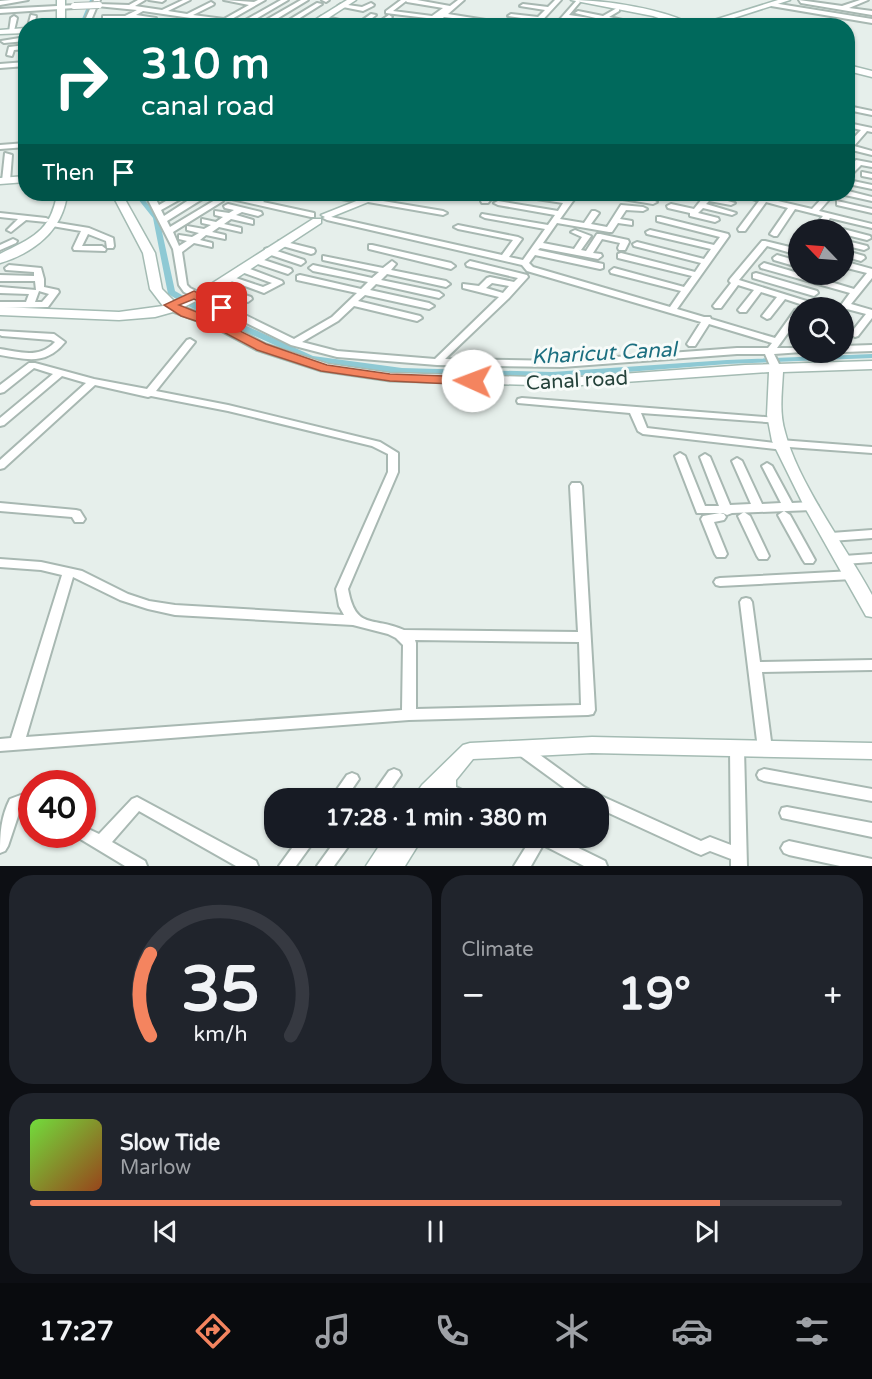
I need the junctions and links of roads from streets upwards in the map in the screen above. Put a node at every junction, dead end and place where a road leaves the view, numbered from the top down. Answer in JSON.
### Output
{"nodes":[{"id":1,"x":25,"y":0,"type":"edge"},
{"id":2,"x":104,"y":0,"type":"edge"},
{"id":3,"x":142,"y":0,"type":"edge"},
{"id":4,"x":152,"y":0,"type":"edge"},
{"id":5,"x":162,"y":0,"type":"edge"},
{"id":6,"x":187,"y":0,"type":"edge"},
{"id":7,"x":227,"y":0,"type":"edge"},
{"id":8,"x":262,"y":0,"type":"edge"},
{"id":9,"x":285,"y":0,"type":"edge"},
{"id":10,"x":305,"y":0,"type":"edge"},
{"id":11,"x":351,"y":0,"type":"edge"},
{"id":12,"x":405,"y":0,"type":"edge"},
{"id":13,"x":461,"y":0,"type":"edge"},
{"id":14,"x":529,"y":0,"type":"edge"},
{"id":15,"x":565,"y":0,"type":"edge"},
{"id":16,"x":838,"y":0,"type":"edge"},
{"id":17,"x":242,"y":1,"type":"edge"},
{"id":18,"x":420,"y":1,"type":"edge"},
{"id":19,"x":577,"y":1,"type":"edge"},
{"id":20,"x":4,"y":2,"type":"edge"},
{"id":21,"x":556,"y":2,"type":"edge"},
{"id":22,"x":801,"y":2,"type":"dead end"},
{"id":23,"x":857,"y":2,"type":"edge"},
{"id":24,"x":58,"y":3,"type":"edge"},
{"id":25,"x":98,"y":3,"type":"edge"},
{"id":26,"x":210,"y":4,"type":"dead end"},
{"id":27,"x":255,"y":4,"type":"junction"},
{"id":28,"x":319,"y":4,"type":"dead end"},
{"id":29,"x":783,"y":4,"type":"edge"},
{"id":30,"x":132,"y":5,"type":"junction"},
{"id":31,"x":371,"y":5,"type":"dead end"},
{"id":32,"x":454,"y":5,"type":"junction"},
{"id":33,"x":193,"y":6,"type":"dead end"},
{"id":34,"x":341,"y":6,"type":"junction"},
{"id":35,"x":395,"y":6,"type":"junction"},
{"id":36,"x":523,"y":6,"type":"dead end"},
{"id":37,"x":204,"y":7,"type":"junction"},
{"id":38,"x":822,"y":8,"type":"junction"},
{"id":39,"x":872,"y":8,"type":"edge"},
{"id":40,"x":144,"y":9,"type":"junction"},
{"id":41,"x":549,"y":9,"type":"junction"},
{"id":42,"x":841,"y":9,"type":"junction"},
{"id":43,"x":408,"y":10,"type":"junction"},
{"id":44,"x":617,"y":10,"type":"junction"},
{"id":45,"x":0,"y":11,"type":"edge"},
{"id":46,"x":164,"y":11,"type":"junction"},
{"id":47,"x":286,"y":11,"type":"junction"},
{"id":48,"x":430,"y":11,"type":"junction"},
{"id":49,"x":517,"y":11,"type":"dead end"},
{"id":50,"x":332,"y":12,"type":"junction"},
{"id":51,"x":32,"y":13,"type":"junction"},
{"id":52,"x":303,"y":13,"type":"junction"},
{"id":53,"x":578,"y":13,"type":"dead end"},
{"id":54,"x":14,"y":14,"type":"junction"},
{"id":55,"x":190,"y":14,"type":"junction"},
{"id":56,"x":544,"y":14,"type":"junction"},
{"id":57,"x":872,"y":14,"type":"edge"},
{"id":58,"x":351,"y":15,"type":"dead end"},
{"id":59,"x":373,"y":15,"type":"dead end"},
{"id":60,"x":441,"y":15,"type":"junction"},
{"id":61,"x":105,"y":16,"type":"dead end"},
{"id":62,"x":565,"y":16,"type":"junction"},
{"id":63,"x":846,"y":17,"type":"junction"},
{"id":64,"x":32,"y":18,"type":"edge"},
{"id":65,"x":57,"y":18,"type":"edge"},
{"id":66,"x":60,"y":18,"type":"edge"},
{"id":67,"x":88,"y":18,"type":"edge"},
{"id":68,"x":126,"y":18,"type":"joint"},
{"id":69,"x":214,"y":18,"type":"edge"},
{"id":70,"x":230,"y":18,"type":"edge"},
{"id":71,"x":253,"y":18,"type":"edge"},
{"id":72,"x":273,"y":18,"type":"edge"},
{"id":73,"x":295,"y":18,"type":"edge"},
{"id":74,"x":323,"y":18,"type":"edge"},
{"id":75,"x":369,"y":18,"type":"edge"},
{"id":76,"x":438,"y":18,"type":"edge"},
{"id":77,"x":454,"y":18,"type":"edge"},
{"id":78,"x":541,"y":18,"type":"edge"},
{"id":79,"x":562,"y":18,"type":"edge"},
{"id":80,"x":579,"y":18,"type":"edge"},
{"id":81,"x":604,"y":18,"type":"joint"},
{"id":82,"x":657,"y":18,"type":"edge"},
{"id":83,"x":666,"y":18,"type":"edge"},
{"id":84,"x":730,"y":18,"type":"edge"},
{"id":85,"x":813,"y":18,"type":"junction"},
{"id":86,"x":850,"y":18,"type":"edge"},
{"id":87,"x":855,"y":20,"type":"edge"},
{"id":88,"x":871,"y":24,"type":"edge"},
{"id":89,"x":11,"y":31,"type":"junction"},
{"id":90,"x":18,"y":31,"type":"edge"},
{"id":91,"x":18,"y":33,"type":"edge"},
{"id":92,"x":2,"y":38,"type":"edge"},
{"id":93,"x":18,"y":41,"type":"edge"},
{"id":94,"x":18,"y":46,"type":"edge"},
{"id":95,"x":6,"y":64,"type":"edge"},
{"id":96,"x":855,"y":69,"type":"edge"},
{"id":97,"x":872,"y":73,"type":"edge"},
{"id":98,"x":855,"y":102,"type":"edge"},
{"id":99,"x":872,"y":106,"type":"edge"},
{"id":100,"x":855,"y":109,"type":"edge"},
{"id":101,"x":872,"y":113,"type":"edge"},
{"id":102,"x":855,"y":116,"type":"edge"},
{"id":103,"x":872,"y":120,"type":"edge"},
{"id":104,"x":869,"y":128,"type":"edge"},
{"id":105,"x":5,"y":136,"type":"dead end"},
{"id":106,"x":855,"y":141,"type":"edge"},
{"id":107,"x":18,"y":146,"type":"edge"},
{"id":108,"x":1,"y":147,"type":"edge"},
{"id":109,"x":855,"y":149,"type":"edge"},
{"id":110,"x":872,"y":153,"type":"edge"},
{"id":111,"x":8,"y":155,"type":"dead end"},
{"id":112,"x":855,"y":161,"type":"edge"},
{"id":113,"x":859,"y":162,"type":"junction"},
{"id":114,"x":872,"y":165,"type":"edge"},
{"id":115,"x":855,"y":166,"type":"edge"},
{"id":116,"x":18,"y":180,"type":"edge"},
{"id":117,"x":3,"y":181,"type":"edge"},
{"id":118,"x":856,"y":183,"type":"dead end"},
{"id":119,"x":872,"y":187,"type":"edge"},
{"id":120,"x":855,"y":195,"type":"edge"},
{"id":121,"x":872,"y":199,"type":"edge"},
{"id":122,"x":51,"y":201,"type":"edge"},
{"id":123,"x":61,"y":201,"type":"edge"},
{"id":124,"x":123,"y":201,"type":"edge"},
{"id":125,"x":156,"y":201,"type":"edge"},
{"id":126,"x":171,"y":201,"type":"edge"},
{"id":127,"x":193,"y":201,"type":"edge"},
{"id":128,"x":212,"y":201,"type":"edge"},
{"id":129,"x":248,"y":201,"type":"edge"},
{"id":130,"x":259,"y":201,"type":"edge"},
{"id":131,"x":349,"y":201,"type":"edge"},
{"id":132,"x":356,"y":201,"type":"edge"},
{"id":133,"x":390,"y":201,"type":"edge"},
{"id":134,"x":562,"y":201,"type":"edge"},
{"id":135,"x":647,"y":201,"type":"edge"},
{"id":136,"x":703,"y":201,"type":"edge"},
{"id":137,"x":726,"y":201,"type":"edge"},
{"id":138,"x":757,"y":201,"type":"edge"},
{"id":139,"x":774,"y":201,"type":"edge"},
{"id":140,"x":788,"y":201,"type":"edge"},
{"id":141,"x":823,"y":201,"type":"edge"},
{"id":142,"x":498,"y":202,"type":"dead end"},
{"id":143,"x":569,"y":202,"type":"joint"},
{"id":144,"x":653,"y":202,"type":"dead end"},
{"id":145,"x":256,"y":203,"type":"junction"},
{"id":146,"x":731,"y":203,"type":"dead end"},
{"id":147,"x":840,"y":203,"type":"dead end"},
{"id":148,"x":788,"y":205,"type":"junction"},
{"id":149,"x":228,"y":206,"type":"dead end"},
{"id":150,"x":671,"y":206,"type":"dead end"},
{"id":151,"x":697,"y":208,"type":"junction"},
{"id":152,"x":158,"y":209,"type":"junction"},
{"id":153,"x":241,"y":209,"type":"junction"},
{"id":154,"x":643,"y":209,"type":"dead end"},
{"id":155,"x":814,"y":211,"type":"junction"},
{"id":156,"x":872,"y":211,"type":"edge"},
{"id":157,"x":218,"y":213,"type":"dead end"},
{"id":158,"x":443,"y":213,"type":"dead end"},
{"id":159,"x":595,"y":213,"type":"dead end"},
{"id":160,"x":732,"y":213,"type":"dead end"},
{"id":161,"x":258,"y":214,"type":"dead end"},
{"id":162,"x":3,"y":215,"type":"dead end"},
{"id":163,"x":829,"y":215,"type":"junction"},
{"id":164,"x":230,"y":216,"type":"junction"},
{"id":165,"x":485,"y":216,"type":"dead end"},
{"id":166,"x":318,"y":217,"type":"junction"},
{"id":167,"x":559,"y":217,"type":"junction"},
{"id":168,"x":24,"y":218,"type":"junction"},
{"id":169,"x":660,"y":219,"type":"dead end"},
{"id":170,"x":825,"y":219,"type":"edge"},
{"id":171,"x":163,"y":220,"type":"junction"},
{"id":172,"x":616,"y":220,"type":"junction"},
{"id":173,"x":715,"y":220,"type":"dead end"},
{"id":174,"x":206,"y":221,"type":"dead end"},
{"id":175,"x":50,"y":222,"type":"junction"},
{"id":176,"x":250,"y":222,"type":"dead end"},
{"id":177,"x":630,"y":223,"type":"dead end"},
{"id":178,"x":219,"y":224,"type":"junction"},
{"id":179,"x":586,"y":226,"type":"junction"},
{"id":180,"x":872,"y":226,"type":"edge"},
{"id":181,"x":458,"y":227,"type":"dead end"},
{"id":182,"x":190,"y":228,"type":"dead end"},
{"id":183,"x":550,"y":228,"type":"junction"},
{"id":184,"x":742,"y":229,"type":"dead end"},
{"id":185,"x":11,"y":230,"type":"dead end"},
{"id":186,"x":86,"y":230,"type":"junction"},
{"id":187,"x":238,"y":230,"type":"dead end"},
{"id":188,"x":609,"y":230,"type":"junction"},
{"id":189,"x":169,"y":231,"type":"junction"},
{"id":190,"x":206,"y":232,"type":"junction"},
{"id":191,"x":575,"y":232,"type":"dead end"},
{"id":192,"x":621,"y":232,"type":"dead end"},
{"id":193,"x":650,"y":232,"type":"dead end"},
{"id":194,"x":774,"y":234,"type":"dead end"},
{"id":195,"x":854,"y":234,"type":"edge"},
{"id":196,"x":183,"y":237,"type":"dead end"},
{"id":197,"x":222,"y":237,"type":"dead end"},
{"id":198,"x":867,"y":238,"type":"dead end"},
{"id":199,"x":417,"y":239,"type":"junction"},
{"id":200,"x":13,"y":241,"type":"dead end"},
{"id":201,"x":194,"y":241,"type":"junction"},
{"id":202,"x":282,"y":243,"type":"junction"},
{"id":203,"x":637,"y":244,"type":"dead end"},
{"id":204,"x":208,"y":245,"type":"dead end"},
{"id":205,"x":854,"y":245,"type":"edge"},
{"id":206,"x":372,"y":247,"type":"dead end"},
{"id":207,"x":537,"y":248,"type":"junction"},
{"id":208,"x":717,"y":248,"type":"junction"},
{"id":209,"x":864,"y":248,"type":"dead end"},
{"id":210,"x":788,"y":249,"type":"edge"},
{"id":211,"x":0,"y":251,"type":"edge"},
{"id":212,"x":177,"y":251,"type":"junction"},
{"id":213,"x":268,"y":251,"type":"junction"},
{"id":214,"x":311,"y":252,"type":"dead end"},
{"id":215,"x":576,"y":252,"type":"junction"},
{"id":216,"x":402,"y":254,"type":"junction"},
{"id":217,"x":588,"y":254,"type":"junction"},
{"id":218,"x":598,"y":256,"type":"dead end"},
{"id":219,"x":854,"y":256,"type":"edge"},
{"id":220,"x":326,"y":258,"type":"dead end"},
{"id":221,"x":504,"y":258,"type":"junction"},
{"id":222,"x":777,"y":258,"type":"dead end"},
{"id":223,"x":861,"y":258,"type":"dead end"},
{"id":224,"x":255,"y":260,"type":"junction"},
{"id":225,"x":788,"y":261,"type":"edge"},
{"id":226,"x":301,"y":262,"type":"dead end"},
{"id":227,"x":707,"y":262,"type":"junction"},
{"id":228,"x":525,"y":263,"type":"junction"},
{"id":229,"x":470,"y":264,"type":"dead end"},
{"id":230,"x":391,"y":265,"type":"junction"},
{"id":231,"x":451,"y":266,"type":"dead end"},
{"id":232,"x":600,"y":266,"type":"dead end"},
{"id":233,"x":764,"y":266,"type":"dead end"},
{"id":234,"x":854,"y":267,"type":"edge"},
{"id":235,"x":9,"y":268,"type":"dead end"},
{"id":236,"x":313,"y":268,"type":"dead end"},
{"id":237,"x":242,"y":269,"type":"junction"},
{"id":238,"x":288,"y":271,"type":"dead end"},
{"id":239,"x":614,"y":271,"type":"dead end"},
{"id":240,"x":872,"y":272,"type":"edge"},
{"id":241,"x":788,"y":273,"type":"edge"},
{"id":242,"x":697,"y":275,"type":"junction"},
{"id":243,"x":756,"y":276,"type":"dead end"},
{"id":244,"x":0,"y":278,"type":"edge"},
{"id":245,"x":227,"y":278,"type":"junction"},
{"id":246,"x":300,"y":278,"type":"dead end"},
{"id":247,"x":22,"y":279,"type":"junction"},
{"id":248,"x":40,"y":279,"type":"junction"},
{"id":249,"x":377,"y":281,"type":"junction"},
{"id":250,"x":736,"y":282,"type":"junction"},
{"id":251,"x":446,"y":284,"type":"dead end"},
{"id":252,"x":516,"y":285,"type":"junction"},
{"id":253,"x":820,"y":285,"type":"edge"},
{"id":254,"x":832,"y":285,"type":"edge"},
{"id":255,"x":867,"y":285,"type":"edge"},
{"id":256,"x":466,"y":286,"type":"dead end"},
{"id":257,"x":213,"y":287,"type":"junction"},
{"id":258,"x":759,"y":289,"type":"junction"},
{"id":259,"x":480,"y":290,"type":"junction"},
{"id":260,"x":687,"y":290,"type":"junction"},
{"id":261,"x":366,"y":292,"type":"junction"},
{"id":262,"x":856,"y":292,"type":"junction"},
{"id":263,"x":5,"y":293,"type":"edge"},
{"id":264,"x":814,"y":293,"type":"junction"},
{"id":265,"x":196,"y":295,"type":"junction"},
{"id":266,"x":439,"y":295,"type":"dead end"},
{"id":267,"x":506,"y":296,"type":"junction"},
{"id":268,"x":783,"y":296,"type":"junction"},
{"id":269,"x":811,"y":297,"type":"edge"},
{"id":270,"x":852,"y":297,"type":"edge"},
{"id":271,"x":788,"y":298,"type":"edge"},
{"id":272,"x":248,"y":299,"type":"dead end"},
{"id":273,"x":354,"y":303,"type":"junction"},
{"id":274,"x":29,"y":306,"type":"junction"},
{"id":275,"x":172,"y":306,"type":"junction"},
{"id":276,"x":429,"y":306,"type":"dead end"},
{"id":277,"x":718,"y":306,"type":"dead end"},
{"id":278,"x":0,"y":308,"type":"edge"},
{"id":279,"x":673,"y":309,"type":"junction"},
{"id":280,"x":854,"y":309,"type":"edge"},
{"id":281,"x":743,"y":310,"type":"dead end"},
{"id":282,"x":872,"y":313,"type":"edge"},
{"id":283,"x":768,"y":316,"type":"dead end"},
{"id":284,"x":417,"y":318,"type":"dead end"},
{"id":285,"x":335,"y":319,"type":"junction"},
{"id":286,"x":707,"y":319,"type":"junction"},
{"id":287,"x":345,"y":322,"type":"dead end"},
{"id":288,"x":788,"y":325,"type":"edge"},
{"id":289,"x":1,"y":334,"type":"edge"},
{"id":290,"x":855,"y":334,"type":"dead end"},
{"id":291,"x":776,"y":341,"type":"junction"},
{"id":292,"x":190,"y":342,"type":"dead end"},
{"id":293,"x":294,"y":343,"type":"junction"},
{"id":294,"x":692,"y":344,"type":"dead end"},
{"id":295,"x":872,"y":348,"type":"edge"},
{"id":296,"x":854,"y":349,"type":"edge"},
{"id":297,"x":788,"y":351,"type":"edge"},
{"id":298,"x":0,"y":352,"type":"edge"},
{"id":299,"x":766,"y":352,"type":"junction"},
{"id":300,"x":41,"y":356,"type":"junction"},
{"id":301,"x":437,"y":362,"type":"junction"},
{"id":302,"x":32,"y":365,"type":"junction"},
{"id":303,"x":872,"y":365,"type":"edge"},
{"id":304,"x":775,"y":367,"type":"junction"},
{"id":305,"x":60,"y":373,"type":"junction"},
{"id":306,"x":93,"y":382,"type":"junction"},
{"id":307,"x":0,"y":390,"type":"edge"},
{"id":308,"x":148,"y":394,"type":"junction"},
{"id":309,"x":522,"y":401,"type":"dead end"},
{"id":310,"x":634,"y":409,"type":"junction"},
{"id":311,"x":777,"y":421,"type":"junction"},
{"id":312,"x":0,"y":423,"type":"edge"},
{"id":313,"x":782,"y":445,"type":"junction"},
{"id":314,"x":872,"y":450,"type":"edge"},
{"id":315,"x":680,"y":456,"type":"dead end"},
{"id":316,"x":705,"y":457,"type":"dead end"},
{"id":317,"x":737,"y":460,"type":"dead end"},
{"id":318,"x":0,"y":466,"type":"edge"},
{"id":319,"x":767,"y":466,"type":"dead end"},
{"id":320,"x":576,"y":486,"type":"dead end"},
{"id":321,"x":0,"y":507,"type":"edge"},
{"id":322,"x":759,"y":509,"type":"junction"},
{"id":323,"x":814,"y":510,"type":"junction"},
{"id":324,"x":728,"y":511,"type":"junction"},
{"id":325,"x":786,"y":511,"type":"junction"},
{"id":326,"x":744,"y":516,"type":"junction"},
{"id":327,"x":79,"y":519,"type":"dead end"},
{"id":328,"x":872,"y":534,"type":"edge"},
{"id":329,"x":831,"y":537,"type":"junction"},
{"id":330,"x":721,"y":554,"type":"dead end"},
{"id":331,"x":763,"y":556,"type":"dead end"},
{"id":332,"x":872,"y":558,"type":"edge"},
{"id":333,"x":809,"y":560,"type":"dead end"},
{"id":334,"x":844,"y":560,"type":"junction"},
{"id":335,"x":0,"y":563,"type":"edge"},
{"id":336,"x":69,"y":572,"type":"junction"},
{"id":337,"x":853,"y":575,"type":"junction"},
{"id":338,"x":720,"y":582,"type":"dead end"},
{"id":339,"x":746,"y":602,"type":"dead end"},
{"id":340,"x":872,"y":611,"type":"edge"},
{"id":341,"x":354,"y":620,"type":"junction"},
{"id":342,"x":404,"y":635,"type":"junction"},
{"id":343,"x":585,"y":637,"type":"junction"},
{"id":344,"x":872,"y":665,"type":"edge"},
{"id":345,"x":755,"y":667,"type":"junction"},
{"id":346,"x":410,"y":715,"type":"junction"},
{"id":347,"x":17,"y":743,"type":"junction"},
{"id":348,"x":0,"y":745,"type":"edge"},
{"id":349,"x":519,"y":748,"type":"junction"},
{"id":350,"x":737,"y":749,"type":"junction"},
{"id":351,"x":765,"y":749,"type":"junction"},
{"id":352,"x":872,"y":751,"type":"edge"},
{"id":353,"x":394,"y":775,"type":"dead end"},
{"id":354,"x":764,"y":776,"type":"dead end"},
{"id":355,"x":352,"y":779,"type":"dead end"},
{"id":356,"x":345,"y":788,"type":"edge"},
{"id":357,"x":384,"y":788,"type":"edge"},
{"id":358,"x":431,"y":788,"type":"edge"},
{"id":359,"x":444,"y":788,"type":"edge"},
{"id":360,"x":450,"y":788,"type":"edge"},
{"id":361,"x":578,"y":788,"type":"edge"},
{"id":362,"x":872,"y":795,"type":"edge"},
{"id":363,"x":18,"y":802,"type":"edge"},
{"id":364,"x":609,"y":806,"type":"edge"},
{"id":365,"x":787,"y":813,"type":"dead end"},
{"id":366,"x":872,"y":830,"type":"edge"},
{"id":367,"x":96,"y":841,"type":"edge"},
{"id":368,"x":100,"y":843,"type":"junction"},
{"id":369,"x":0,"y":846,"type":"edge"},
{"id":370,"x":301,"y":848,"type":"edge"},
{"id":371,"x":339,"y":848,"type":"edge"},
{"id":372,"x":389,"y":848,"type":"edge"},
{"id":373,"x":405,"y":848,"type":"edge"},
{"id":374,"x":533,"y":848,"type":"edge"},
{"id":375,"x":562,"y":848,"type":"edge"},
{"id":376,"x":789,"y":848,"type":"dead end"},
{"id":377,"x":739,"y":861,"type":"edge"},
{"id":378,"x":139,"y":866,"type":"edge"},
{"id":379,"x":250,"y":866,"type":"edge"},
{"id":380,"x":287,"y":866,"type":"edge"},
{"id":381,"x":325,"y":866,"type":"edge"},
{"id":382,"x":377,"y":866,"type":"edge"},
{"id":383,"x":393,"y":866,"type":"edge"},
{"id":384,"x":522,"y":866,"type":"edge"},
{"id":385,"x":599,"y":866,"type":"edge"},
{"id":386,"x":872,"y":866,"type":"edge"}],
"edges":[{"from":1,"to":20,"type":"street"},
{"from":2,"to":30,"type":"street"},
{"from":3,"to":30,"type":"street"},
{"from":4,"to":5,"type":"street"},
{"from":6,"to":46,"type":"street"},
{"from":7,"to":17,"type":"street"},
{"from":8,"to":27,"type":"street"},
{"from":9,"to":71,"type":"street"},
{"from":10,"to":47,"type":"street"},
{"from":11,"to":34,"type":"street"},
{"from":12,"to":18,"type":"street"},
{"from":12,"to":35,"type":"street"},
{"from":13,"to":32,"type":"street"},
{"from":14,"to":21,"type":"street"},
{"from":15,"to":19,"type":"street"},
{"from":16,"to":38,"type":"street"},
{"from":17,"to":27,"type":"street"},
{"from":18,"to":32,"type":"street"},
{"from":18,"to":43,"type":"street"},
{"from":18,"to":48,"type":"street"},
{"from":19,"to":44,"type":"street"},
{"from":19,"to":62,"type":"street"},
{"from":19,"to":83,"type":"street"},
{"from":21,"to":41,"type":"street"},
{"from":22,"to":38,"type":"street"},
{"from":23,"to":39,"type":"street"},
{"from":23,"to":42,"type":"street"},
{"from":24,"to":25,"type":"street","bridge":true},
{"from":24,"to":51,"type":"street"},
{"from":24,"to":65,"type":"street"},
{"from":24,"to":66,"type":"street"},
{"from":25,"to":30,"type":"street"},
{"from":25,"to":67,"type":"street"},
{"from":26,"to":37,"type":"street"},
{"from":27,"to":70,"type":"street"},
{"from":28,"to":52,"type":"street"},
{"from":29,"to":38,"type":"street"},
{"from":29,"to":38,"type":"street"},
{"from":29,"to":84,"type":"street"},
{"from":29,"to":85,"type":"street"},
{"from":30,"to":40,"type":"street"},
{"from":31,"to":34,"type":"street"},
{"from":32,"to":60,"type":"street"},
{"from":33,"to":37,"type":"street"},
{"from":34,"to":50,"type":"street"},
{"from":35,"to":43,"type":"street"},
{"from":35,"to":43,"type":"street"},
{"from":36,"to":41,"type":"street"},
{"from":37,"to":55,"type":"street"},
{"from":38,"to":42,"type":"street"},
{"from":38,"to":63,"type":"street"},
{"from":38,"to":85,"type":"street"},
{"from":40,"to":46,"type":"street"},
{"from":40,"to":68,"type":"street"},
{"from":41,"to":56,"type":"street"},
{"from":42,"to":57,"type":"street"},
{"from":43,"to":48,"type":"street"},
{"from":44,"to":81,"type":"street"},
{"from":44,"to":82,"type":"street"},
{"from":45,"to":54,"type":"street"},
{"from":46,"to":55,"type":"street"},
{"from":47,"to":52,"type":"street"},
{"from":47,"to":72,"type":"street"},
{"from":48,"to":60,"type":"street"},
{"from":48,"to":60,"type":"street"},
{"from":49,"to":56,"type":"street"},
{"from":50,"to":58,"type":"street"},
{"from":50,"to":74,"type":"street"},
{"from":51,"to":54,"type":"street"},
{"from":51,"to":64,"type":"street"},
{"from":52,"to":73,"type":"street"},
{"from":53,"to":81,"type":"street"},
{"from":54,"to":89,"type":"street"},
{"from":55,"to":69,"type":"street"},
{"from":56,"to":78,"type":"street"},
{"from":57,"to":63,"type":"street"},
{"from":59,"to":75,"type":"street"},
{"from":60,"to":76,"type":"street"},
{"from":60,"to":77,"type":"street"},
{"from":61,"to":68,"type":"street"},
{"from":62,"to":79,"type":"street"},
{"from":62,"to":80,"type":"street"},
{"from":63,"to":85,"type":"street"},
{"from":63,"to":86,"type":"street"},
{"from":87,"to":88,"type":"street"},
{"from":89,"to":90,"type":"street"},
{"from":89,"to":92,"type":"street"},
{"from":91,"to":92,"type":"street"},
{"from":92,"to":93,"type":"street"},
{"from":94,"to":95,"type":"street"},
{"from":96,"to":97,"type":"street"},
{"from":98,"to":99,"type":"street"},
{"from":100,"to":101,"type":"street"},
{"from":102,"to":103,"type":"street"},
{"from":104,"to":106,"type":"street"},
{"from":105,"to":108,"type":"street"},
{"from":107,"to":108,"type":"street"},
{"from":109,"to":110,"type":"street"},
{"from":111,"to":117,"type":"street"},
{"from":112,"to":113,"type":"street"},
{"from":113,"to":114,"type":"street"},
{"from":113,"to":115,"type":"street"},
{"from":116,"to":117,"type":"street"},
{"from":118,"to":119,"type":"street"},
{"from":120,"to":121,"type":"street"},
{"from":122,"to":175,"type":"street"},
{"from":123,"to":175,"type":"street"},
{"from":124,"to":275,"type":"street"},
{"from":125,"to":152,"type":"street"},
{"from":126,"to":152,"type":"street"},
{"from":127,"to":171,"type":"street"},
{"from":128,"to":189,"type":"street"},
{"from":129,"to":145,"type":"street"},
{"from":130,"to":145,"type":"street"},
{"from":131,"to":166,"type":"street"},
{"from":132,"to":166,"type":"street"},
{"from":133,"to":158,"type":"street"},
{"from":134,"to":143,"type":"street"},
{"from":135,"to":144,"type":"street"},
{"from":136,"to":151,"type":"street"},
{"from":137,"to":146,"type":"street"},
{"from":138,"to":184,"type":"street"},
{"from":139,"to":148,"type":"street"},
{"from":140,"to":148,"type":"street"},
{"from":141,"to":155,"type":"street"},
{"from":142,"to":167,"type":"street"},
{"from":143,"to":167,"type":"street"},
{"from":145,"to":166,"type":"street"},
{"from":147,"to":156,"type":"street"},
{"from":148,"to":155,"type":"street"},
{"from":148,"to":194,"type":"street"},
{"from":149,"to":153,"type":"street"},
{"from":150,"to":151,"type":"street"},
{"from":151,"to":160,"type":"street"},
{"from":151,"to":173,"type":"street"},
{"from":152,"to":171,"type":"street"},
{"from":153,"to":161,"type":"street"},
{"from":153,"to":164,"type":"street"},
{"from":154,"to":172,"type":"street"},
{"from":155,"to":163,"type":"street"},
{"from":157,"to":164,"type":"street"},
{"from":159,"to":179,"type":"street"},
{"from":162,"to":168,"type":"street"},
{"from":163,"to":170,"type":"street"},
{"from":163,"to":180,"type":"street"},
{"from":164,"to":176,"type":"street"},
{"from":164,"to":178,"type":"street"},
{"from":165,"to":183,"type":"street"},
{"from":166,"to":199,"type":"street"},
{"from":166,"to":202,"type":"street"},
{"from":166,"to":265,"type":"street"},
{"from":167,"to":179,"type":"street"},
{"from":167,"to":183,"type":"street"},
{"from":168,"to":175,"type":"street"},
{"from":168,"to":185,"type":"street"},
{"from":169,"to":208,"type":"street"},
{"from":171,"to":189,"type":"street"},
{"from":172,"to":177,"type":"street"},
{"from":172,"to":188,"type":"street"},
{"from":174,"to":178,"type":"street"},
{"from":175,"to":186,"type":"street"},
{"from":175,"to":211,"type":"street"},
{"from":178,"to":187,"type":"street"},
{"from":178,"to":190,"type":"street"},
{"from":179,"to":188,"type":"street"},
{"from":181,"to":221,"type":"street"},
{"from":182,"to":190,"type":"street"},
{"from":183,"to":207,"type":"street"},
{"from":186,"to":186,"type":"street"},
{"from":188,"to":192,"type":"street"},
{"from":189,"to":212,"type":"street"},
{"from":190,"to":197,"type":"street"},
{"from":190,"to":201,"type":"street"},
{"from":191,"to":215,"type":"street"},
{"from":193,"to":208,"type":"street"},
{"from":195,"to":198,"type":"street"},
{"from":196,"to":201,"type":"street"},
{"from":199,"to":216,"type":"street"},
{"from":199,"to":221,"type":"street"},
{"from":200,"to":211,"type":"street"},
{"from":201,"to":204,"type":"street"},
{"from":201,"to":212,"type":"street"},
{"from":202,"to":213,"type":"street"},
{"from":202,"to":214,"type":"street"},
{"from":203,"to":227,"type":"street"},
{"from":205,"to":209,"type":"street"},
{"from":206,"to":216,"type":"street"},
{"from":207,"to":215,"type":"street"},
{"from":207,"to":228,"type":"street"},
{"from":207,"to":232,"type":"street"},
{"from":208,"to":227,"type":"street"},
{"from":210,"to":250,"type":"street"},
{"from":212,"to":265,"type":"street"},
{"from":213,"to":224,"type":"street"},
{"from":213,"to":226,"type":"street"},
{"from":215,"to":217,"type":"street"},
{"from":216,"to":230,"type":"street"},
{"from":216,"to":231,"type":"street"},
{"from":217,"to":218,"type":"street"},
{"from":217,"to":242,"type":"street"},
{"from":219,"to":223,"type":"street"},
{"from":220,"to":230,"type":"street"},
{"from":221,"to":228,"type":"street"},
{"from":222,"to":225,"type":"street"},
{"from":224,"to":237,"type":"street"},
{"from":224,"to":238,"type":"street"},
{"from":227,"to":242,"type":"street"},
{"from":228,"to":279,"type":"street"},
{"from":229,"to":252,"type":"street"},
{"from":230,"to":249,"type":"street"},
{"from":230,"to":251,"type":"street"},
{"from":233,"to":241,"type":"street"},
{"from":234,"to":240,"type":"street"},
{"from":235,"to":248,"type":"street"},
{"from":236,"to":249,"type":"street"},
{"from":237,"to":245,"type":"street"},
{"from":237,"to":245,"type":"street"},
{"from":239,"to":260,"type":"street"},
{"from":240,"to":255,"type":"street"},
{"from":242,"to":260,"type":"street"},
{"from":243,"to":264,"type":"street"},
{"from":244,"to":247,"type":"street"},
{"from":245,"to":257,"type":"street"},
{"from":246,"to":261,"type":"street"},
{"from":247,"to":248,"type":"street"},
{"from":247,"to":263,"type":"street"},
{"from":248,"to":274,"type":"street"},
{"from":249,"to":261,"type":"street"},
{"from":249,"to":266,"type":"street"},
{"from":250,"to":258,"type":"street"},
{"from":250,"to":277,"type":"street"},
{"from":252,"to":259,"type":"street"},
{"from":252,"to":267,"type":"street"},
{"from":253,"to":264,"type":"street"},
{"from":254,"to":262,"type":"street"},
{"from":255,"to":262,"type":"street"},
{"from":256,"to":259,"type":"street"},
{"from":257,"to":265,"type":"street"},
{"from":257,"to":272,"type":"street"},
{"from":258,"to":268,"type":"street"},
{"from":258,"to":281,"type":"street"},
{"from":259,"to":267,"type":"street"},
{"from":260,"to":279,"type":"street"},
{"from":261,"to":273,"type":"street"},
{"from":261,"to":276,"type":"street"},
{"from":262,"to":270,"type":"street"},
{"from":263,"to":274,"type":"street"},
{"from":264,"to":269,"type":"street"},
{"from":265,"to":275,"type":"street"},
{"from":265,"to":293,"type":"street","name":"Canal road"},
{"from":267,"to":301,"type":"street"},
{"from":268,"to":271,"type":"street"},
{"from":268,"to":283,"type":"street"},
{"from":273,"to":284,"type":"street"},
{"from":273,"to":285,"type":"street"},
{"from":274,"to":278,"type":"street"},
{"from":275,"to":278,"type":"street"},
{"from":275,"to":304,"type":"street","name":"Canal road"},
{"from":279,"to":286,"type":"street"},
{"from":280,"to":282,"type":"street"},
{"from":282,"to":290,"type":"street"},
{"from":285,"to":287,"type":"street"},
{"from":285,"to":293,"type":"street"},
{"from":286,"to":291,"type":"street"},
{"from":286,"to":294,"type":"street"},
{"from":288,"to":291,"type":"street"},
{"from":289,"to":300,"type":"street"},
{"from":291,"to":299,"type":"street"},
{"from":292,"to":308,"type":"street"},
{"from":293,"to":301,"type":"street","name":"Canal road"},
{"from":295,"to":296,"type":"street"},
{"from":297,"to":299,"type":"street","name":"Canal road"},
{"from":298,"to":300,"type":"street"},
{"from":299,"to":301,"type":"street","name":"Canal road"},
{"from":299,"to":304,"type":"street"},
{"from":300,"to":302,"type":"street"},
{"from":302,"to":305,"type":"street"},
{"from":302,"to":307,"type":"street"},
{"from":303,"to":304,"type":"street","name":"Canal road"},
{"from":304,"to":311,"type":"street"},
{"from":305,"to":306,"type":"street"},
{"from":305,"to":312,"type":"street"},
{"from":306,"to":308,"type":"street"},
{"from":306,"to":318,"type":"street"},
{"from":308,"to":341,"type":"street"},
{"from":309,"to":310,"type":"street"},
{"from":310,"to":311,"type":"street"},
{"from":310,"to":313,"type":"street"},
{"from":311,"to":313,"type":"street"},
{"from":313,"to":314,"type":"street"},
{"from":313,"to":323,"type":"street"},
{"from":315,"to":324,"type":"street"},
{"from":316,"to":324,"type":"street"},
{"from":317,"to":322,"type":"street"},
{"from":319,"to":325,"type":"street"},
{"from":320,"to":343,"type":"street"},
{"from":321,"to":327,"type":"street"},
{"from":322,"to":324,"type":"street"},
{"from":322,"to":325,"type":"street"},
{"from":323,"to":325,"type":"street"},
{"from":323,"to":329,"type":"street"},
{"from":325,"to":326,"type":"street"},
{"from":325,"to":333,"type":"street"},
{"from":326,"to":330,"type":"street"},
{"from":326,"to":331,"type":"street"},
{"from":328,"to":329,"type":"street"},
{"from":329,"to":334,"type":"street"},
{"from":332,"to":334,"type":"street"},
{"from":334,"to":337,"type":"street"},
{"from":335,"to":336,"type":"street"},
{"from":336,"to":341,"type":"street"},
{"from":336,"to":347,"type":"street"},
{"from":337,"to":338,"type":"street"},
{"from":337,"to":340,"type":"street"},
{"from":339,"to":345,"type":"street"},
{"from":341,"to":342,"type":"street"},
{"from":342,"to":343,"type":"street"},
{"from":342,"to":346,"type":"street"},
{"from":343,"to":346,"type":"street"},
{"from":344,"to":345,"type":"street"},
{"from":345,"to":351,"type":"street"},
{"from":346,"to":347,"type":"street"},
{"from":347,"to":348,"type":"street"},
{"from":349,"to":350,"type":"street"},
{"from":349,"to":360,"type":"street"},
{"from":349,"to":361,"type":"street"},
{"from":350,"to":351,"type":"street"},
{"from":350,"to":377,"type":"street"},
{"from":351,"to":352,"type":"street"},
{"from":353,"to":357,"type":"street"},
{"from":354,"to":362,"type":"street"},
{"from":355,"to":356,"type":"street"},
{"from":358,"to":359,"type":"street"},
{"from":363,"to":369,"type":"street"},
{"from":364,"to":377,"type":"street"},
{"from":365,"to":366,"type":"street"},
{"from":367,"to":368,"type":"street"},
{"from":368,"to":378,"type":"street"},
{"from":368,"to":379,"type":"street"},
{"from":370,"to":380,"type":"street"},
{"from":371,"to":381,"type":"street"},
{"from":372,"to":382,"type":"street"},
{"from":373,"to":383,"type":"street"},
{"from":374,"to":384,"type":"street"},
{"from":375,"to":385,"type":"street"},
{"from":376,"to":386,"type":"street"}]}
